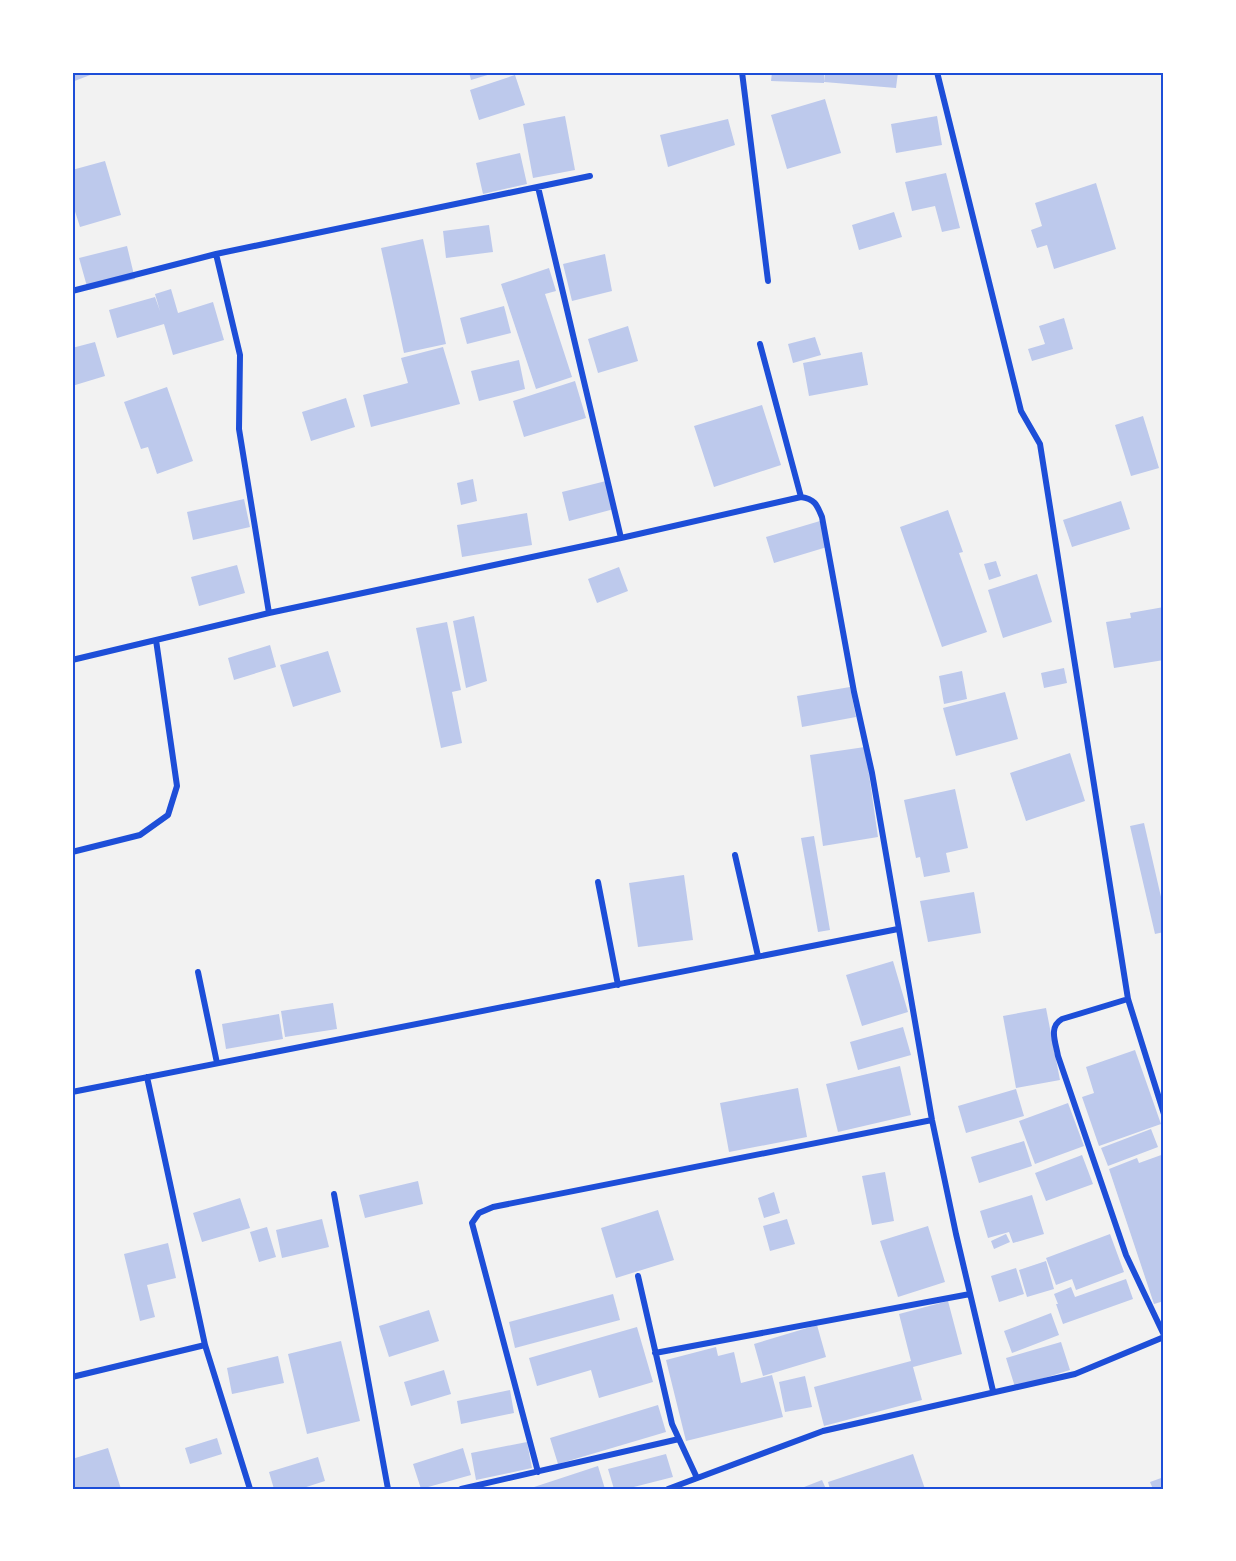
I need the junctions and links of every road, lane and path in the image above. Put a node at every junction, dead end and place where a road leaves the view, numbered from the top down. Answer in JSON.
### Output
{"nodes":[{"id":1,"x":742,"y":72,"type":"edge"},
{"id":2,"x":937,"y":72,"type":"edge"},
{"id":3,"x":590,"y":176,"type":"dead end"},
{"id":4,"x":538,"y":187,"type":"junction"},
{"id":5,"x":216,"y":254,"type":"junction"},
{"id":6,"x":768,"y":281,"type":"dead end"},
{"id":7,"x":72,"y":291,"type":"edge"},
{"id":8,"x":760,"y":344,"type":"dead end"},
{"id":9,"x":801,"y":497,"type":"junction"},
{"id":10,"x":621,"y":538,"type":"junction"},
{"id":11,"x":269,"y":614,"type":"junction"},
{"id":12,"x":156,"y":640,"type":"junction"},
{"id":13,"x":72,"y":660,"type":"edge"},
{"id":14,"x":72,"y":852,"type":"edge"},
{"id":15,"x":735,"y":855,"type":"dead end"},
{"id":16,"x":598,"y":882,"type":"dead end"},
{"id":17,"x":898,"y":929,"type":"junction"},
{"id":18,"x":758,"y":956,"type":"junction"},
{"id":19,"x":198,"y":972,"type":"dead end"},
{"id":20,"x":618,"y":985,"type":"junction"},
{"id":21,"x":1128,"y":999,"type":"junction"},
{"id":22,"x":217,"y":1064,"type":"junction"},
{"id":23,"x":147,"y":1077,"type":"junction"},
{"id":24,"x":72,"y":1092,"type":"edge"},
{"id":25,"x":1164,"y":1114,"type":"edge"},
{"id":26,"x":932,"y":1120,"type":"junction"},
{"id":27,"x":334,"y":1194,"type":"dead end"},
{"id":28,"x":638,"y":1276,"type":"dead end"},
{"id":29,"x":970,"y":1294,"type":"junction"},
{"id":30,"x":1164,"y":1336,"type":"edge"},
{"id":31,"x":205,"y":1345,"type":"junction"},
{"id":32,"x":656,"y":1353,"type":"junction"},
{"id":33,"x":72,"y":1377,"type":"edge"},
{"id":34,"x":993,"y":1391,"type":"junction"},
{"id":35,"x":679,"y":1439,"type":"junction"},
{"id":36,"x":538,"y":1472,"type":"junction"},
{"id":37,"x":697,"y":1478,"type":"junction"},
{"id":38,"x":250,"y":1489,"type":"edge"},
{"id":39,"x":388,"y":1489,"type":"edge"},
{"id":40,"x":461,"y":1489,"type":"edge"},
{"id":41,"x":668,"y":1489,"type":"edge"}],
"edges":[{"from":1,"to":6,"type":"street"},
{"from":2,"to":21,"type":"street"},
{"from":3,"to":4,"type":"street"},
{"from":4,"to":5,"type":"street"},
{"from":4,"to":10,"type":"street"},
{"from":5,"to":7,"type":"street"},
{"from":5,"to":11,"type":"street"},
{"from":8,"to":9,"type":"street"},
{"from":9,"to":10,"type":"street"},
{"from":9,"to":17,"type":"street"},
{"from":10,"to":11,"type":"street"},
{"from":11,"to":12,"type":"street"},
{"from":12,"to":13,"type":"street"},
{"from":12,"to":14,"type":"street"},
{"from":15,"to":18,"type":"street"},
{"from":16,"to":20,"type":"street"},
{"from":17,"to":18,"type":"street"},
{"from":17,"to":26,"type":"street"},
{"from":18,"to":20,"type":"street"},
{"from":19,"to":22,"type":"street"},
{"from":20,"to":22,"type":"street"},
{"from":21,"to":25,"type":"street"},
{"from":21,"to":30,"type":"street"},
{"from":22,"to":23,"type":"street"},
{"from":23,"to":24,"type":"street"},
{"from":23,"to":31,"type":"street"},
{"from":26,"to":29,"type":"street"},
{"from":26,"to":36,"type":"street"},
{"from":27,"to":39,"type":"street"},
{"from":28,"to":32,"type":"street"},
{"from":29,"to":32,"type":"street"},
{"from":29,"to":34,"type":"street"},
{"from":30,"to":34,"type":"street"},
{"from":31,"to":33,"type":"street"},
{"from":31,"to":38,"type":"street"},
{"from":32,"to":35,"type":"street"},
{"from":34,"to":37,"type":"street"},
{"from":35,"to":36,"type":"street"},
{"from":35,"to":37,"type":"street"},
{"from":36,"to":40,"type":"street"},
{"from":37,"to":41,"type":"street"}]}
